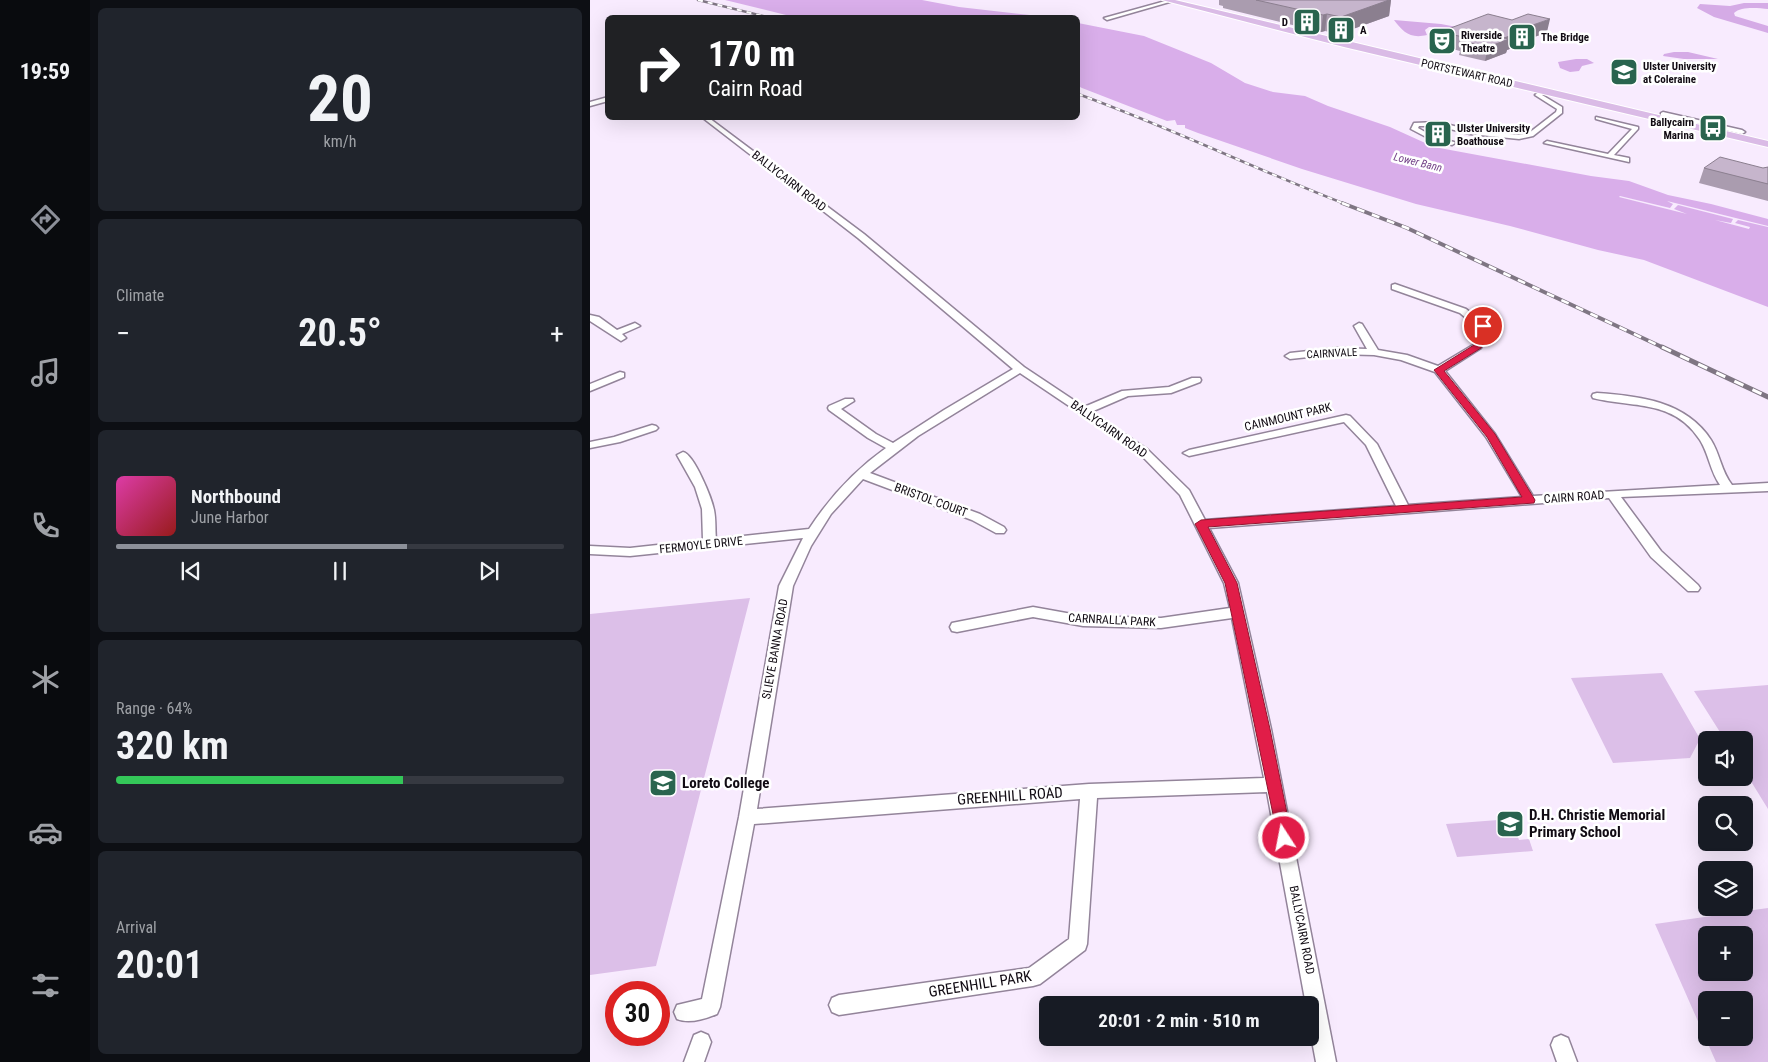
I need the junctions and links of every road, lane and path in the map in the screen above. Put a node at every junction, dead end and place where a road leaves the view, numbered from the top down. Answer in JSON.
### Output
{"nodes":[{"id":1,"x":1169,"y":1,"type":"edge"},
{"id":2,"x":1107,"y":18,"type":"dead end"},
{"id":3,"x":1543,"y":91,"type":"junction"},
{"id":4,"x":605,"y":100,"type":"edge"},
{"id":5,"x":590,"y":104,"type":"edge"},
{"id":6,"x":1625,"y":111,"type":"junction"},
{"id":7,"x":1663,"y":114,"type":"dead end"},
{"id":8,"x":1598,"y":118,"type":"dead end"},
{"id":9,"x":709,"y":120,"type":"edge"},
{"id":10,"x":1611,"y":120,"type":"junction"},
{"id":11,"x":1742,"y":132,"type":"dead end"},
{"id":12,"x":1452,"y":143,"type":"dead end"},
{"id":13,"x":1547,"y":143,"type":"dead end"},
{"id":14,"x":1768,"y":144,"type":"edge"},
{"id":15,"x":1610,"y":156,"type":"junction"},
{"id":16,"x":1626,"y":160,"type":"dead end"},
{"id":17,"x":1394,"y":287,"type":"dead end"},
{"id":18,"x":590,"y":318,"type":"edge"},
{"id":19,"x":635,"y":326,"type":"dead end"},
{"id":20,"x":1359,"y":326,"type":"dead end"},
{"id":21,"x":1374,"y":352,"type":"junction"},
{"id":22,"x":1290,"y":356,"type":"dead end"},
{"id":23,"x":1020,"y":369,"type":"junction"},
{"id":24,"x":1439,"y":370,"type":"junction"},
{"id":25,"x":620,"y":375,"type":"dead end"},
{"id":26,"x":1196,"y":380,"type":"dead end"},
{"id":27,"x":590,"y":388,"type":"edge"},
{"id":28,"x":1597,"y":396,"type":"dead end"},
{"id":29,"x":849,"y":401,"type":"dead end"},
{"id":30,"x":1084,"y":411,"type":"junction"},
{"id":31,"x":652,"y":428,"type":"dead end"},
{"id":32,"x":590,"y":445,"type":"edge"},
{"id":33,"x":892,"y":447,"type":"junction"},
{"id":34,"x":1188,"y":453,"type":"dead end"},
{"id":35,"x":683,"y":455,"type":"dead end"},
{"id":36,"x":860,"y":474,"type":"junction"},
{"id":37,"x":1764,"y":488,"type":"edge"},
{"id":38,"x":1729,"y":489,"type":"junction"},
{"id":39,"x":1612,"y":494,"type":"junction"},
{"id":40,"x":1768,"y":498,"type":"edge"},
{"id":41,"x":1530,"y":500,"type":"junction"},
{"id":42,"x":1404,"y":509,"type":"junction"},
{"id":43,"x":1201,"y":524,"type":"junction"},
{"id":44,"x":1000,"y":530,"type":"dead end"},
{"id":45,"x":811,"y":533,"type":"junction"},
{"id":46,"x":710,"y":544,"type":"junction"},
{"id":47,"x":590,"y":550,"type":"edge"},
{"id":48,"x":1693,"y":588,"type":"dead end"},
{"id":49,"x":1237,"y":612,"type":"junction"},
{"id":50,"x":957,"y":627,"type":"dead end"},
{"id":51,"x":1274,"y":785,"type":"junction"},
{"id":52,"x":1089,"y":791,"type":"junction"},
{"id":53,"x":747,"y":817,"type":"junction"},
{"id":54,"x":839,"y":1005,"type":"dead end"},
{"id":55,"x":684,"y":1012,"type":"dead end"},
{"id":56,"x":701,"y":1042,"type":"dead end"},
{"id":57,"x":694,"y":1062,"type":"edge"},
{"id":58,"x":1326,"y":1062,"type":"edge"}],
"edges":[{"from":1,"to":2,"type":"street"},
{"from":1,"to":3,"type":"main road","name":"PORTSTEWART ROAD"},
{"from":3,"to":6,"type":"main road","name":"PORTSTEWART ROAD"},
{"from":3,"to":12,"type":"street"},
{"from":4,"to":5,"type":"street"},
{"from":6,"to":10,"type":"street"},
{"from":6,"to":14,"type":"main road","name":"PORTSTEWART ROAD"},
{"from":7,"to":11,"type":"street"},
{"from":8,"to":10,"type":"street"},
{"from":9,"to":23,"type":"street","name":"BALLYCAIRN ROAD"},
{"from":10,"to":15,"type":"street"},
{"from":13,"to":15,"type":"street"},
{"from":15,"to":16,"type":"street"},
{"from":17,"to":24,"type":"street"},
{"from":18,"to":19,"type":"street"},
{"from":20,"to":21,"type":"street","name":"CAIRNVALE"},
{"from":21,"to":22,"type":"street","name":"CAIRNVALE"},
{"from":21,"to":24,"type":"street","name":"CAIRNVALE"},
{"from":23,"to":30,"type":"street","name":"BALLYCAIRN ROAD"},
{"from":23,"to":33,"type":"street","name":"SLIEVE BANNA ROAD"},
{"from":24,"to":41,"type":"street"},
{"from":25,"to":27,"type":"street"},
{"from":26,"to":30,"type":"street"},
{"from":28,"to":38,"type":"street"},
{"from":29,"to":33,"type":"street"},
{"from":30,"to":43,"type":"street","name":"BALLYCAIRN ROAD"},
{"from":31,"to":32,"type":"street"},
{"from":33,"to":36,"type":"street","name":"SLIEVE BANNA ROAD"},
{"from":34,"to":42,"type":"street","name":"CAINMOUNT PARK"},
{"from":35,"to":46,"type":"street"},
{"from":36,"to":44,"type":"street","name":"BRISTOL COURT"},
{"from":36,"to":45,"type":"street","name":"SLIEVE BANNA ROAD"},
{"from":37,"to":38,"type":"street","name":"CAIRN ROAD"},
{"from":37,"to":40,"type":"street"},
{"from":38,"to":39,"type":"street","name":"CAIRN ROAD"},
{"from":39,"to":41,"type":"street","name":"CAIRN ROAD"},
{"from":39,"to":48,"type":"street"},
{"from":41,"to":42,"type":"street","name":"CAIRN ROAD"},
{"from":42,"to":43,"type":"street","name":"CAIRN ROAD"},
{"from":43,"to":49,"type":"street","name":"BALLYCAIRN ROAD"},
{"from":45,"to":46,"type":"street","name":"FERMOYLE DRIVE"},
{"from":45,"to":53,"type":"street","name":"SLIEVE BANNA ROAD"},
{"from":46,"to":47,"type":"street","name":"FERMOYLE DRIVE"},
{"from":49,"to":50,"type":"street","name":"CARNRALLA PARK"},
{"from":49,"to":51,"type":"street","name":"BALLYCAIRN ROAD"},
{"from":51,"to":52,"type":"street","name":"GREENHILL ROAD"},
{"from":51,"to":58,"type":"street","name":"BALLYCAIRN ROAD"},
{"from":52,"to":53,"type":"street","name":"GREENHILL ROAD"},
{"from":52,"to":54,"type":"street","name":"GREENHILL PARK"},
{"from":53,"to":55,"type":"street","name":"SLIEVE BANNA ROAD"},
{"from":56,"to":57,"type":"street"}]}
